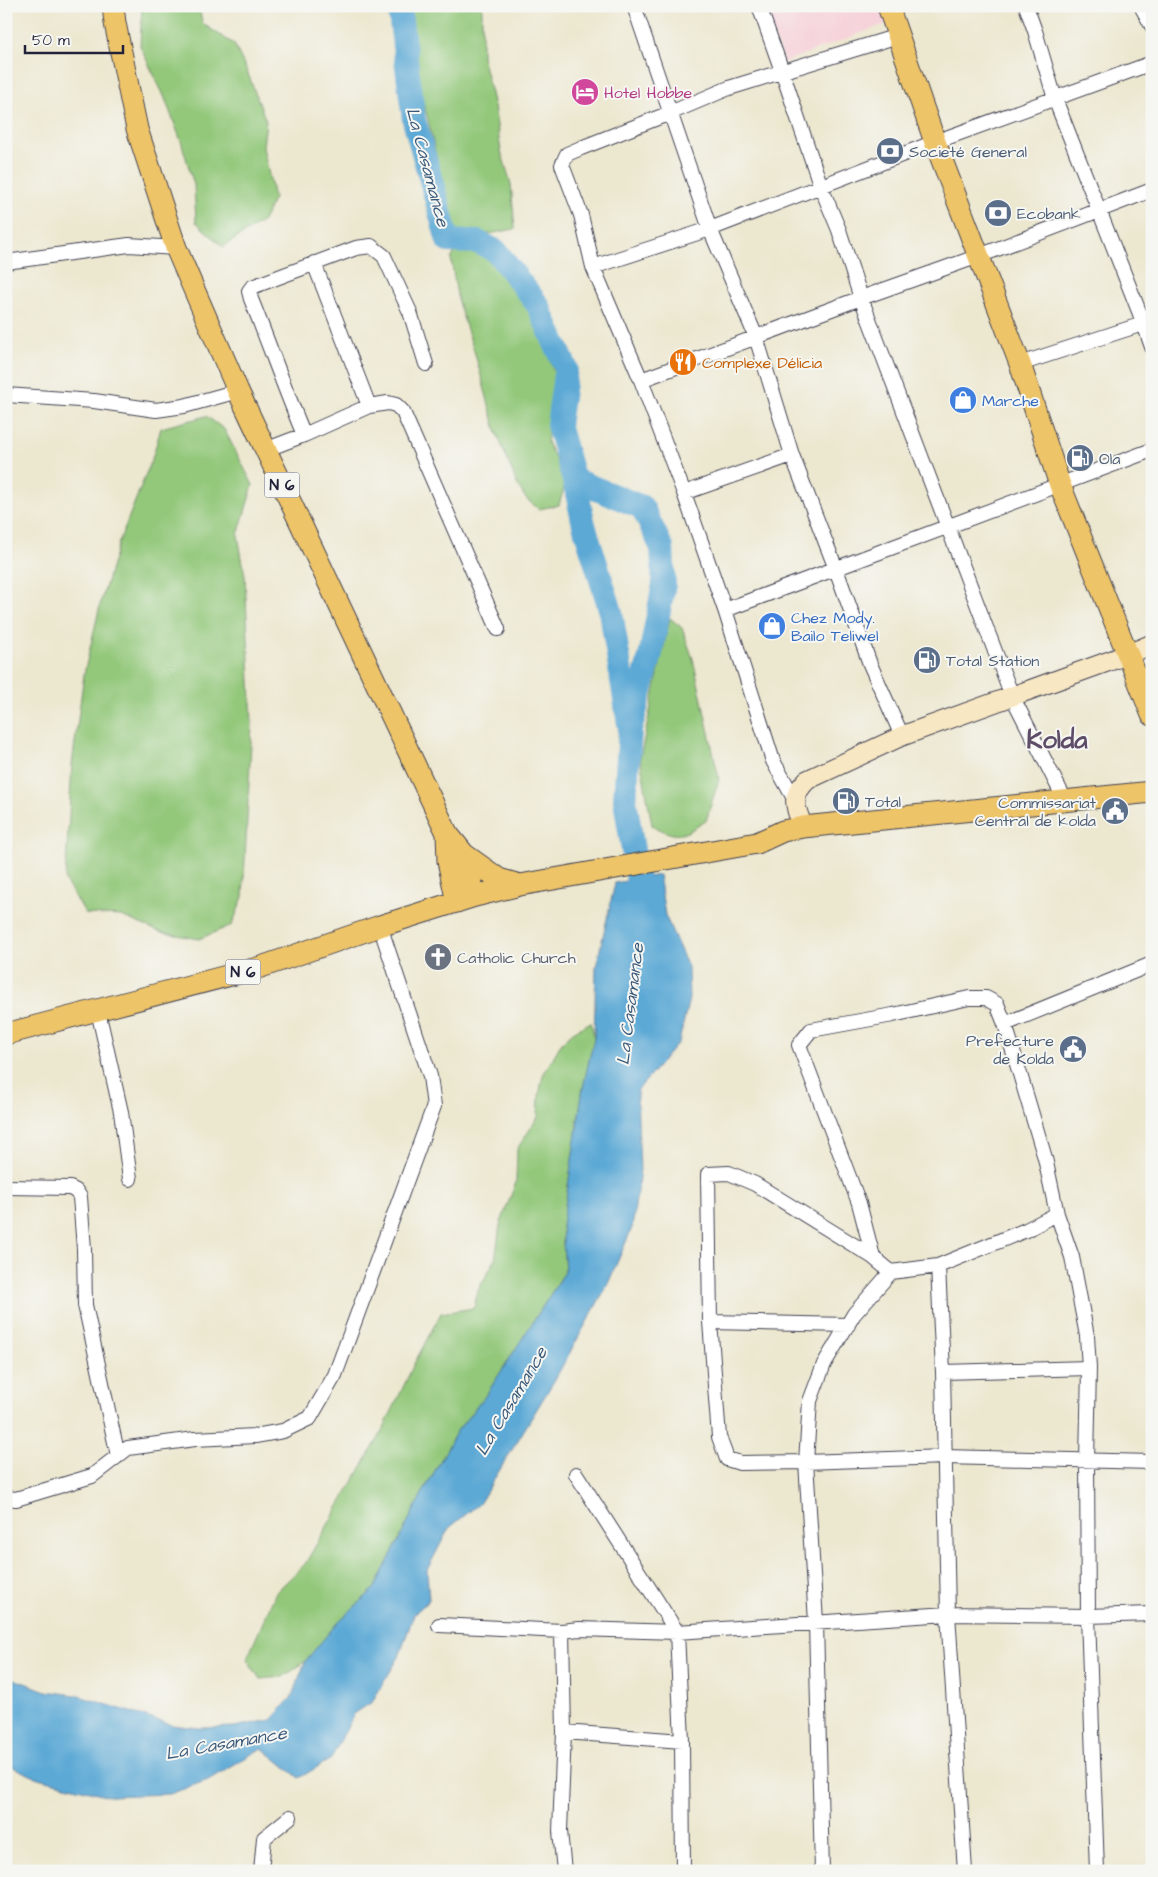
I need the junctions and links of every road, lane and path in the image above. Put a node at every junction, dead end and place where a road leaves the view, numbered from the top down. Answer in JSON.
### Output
{"nodes":[{"id":1,"x":113,"y":6,"type":"edge"},
{"id":2,"x":634,"y":6,"type":"edge"},
{"id":3,"x":758,"y":6,"type":"edge"},
{"id":4,"x":888,"y":6,"type":"edge"},
{"id":5,"x":1026,"y":6,"type":"edge"},
{"id":6,"x":1141,"y":6,"type":"edge"},
{"id":7,"x":1152,"y":26,"type":"edge"},
{"id":8,"x":898,"y":36,"type":"junction"},
{"id":9,"x":1152,"y":63,"type":"edge"},
{"id":10,"x":782,"y":71,"type":"junction"},
{"id":11,"x":1054,"y":99,"type":"junction"},
{"id":12,"x":670,"y":114,"type":"junction"},
{"id":13,"x":935,"y":142,"type":"junction"},
{"id":14,"x":821,"y":187,"type":"junction"},
{"id":15,"x":1152,"y":190,"type":"edge"},
{"id":16,"x":1099,"y":209,"type":"junction"},
{"id":17,"x":710,"y":230,"type":"junction"},
{"id":18,"x":176,"y":248,"type":"junction"},
{"id":19,"x":979,"y":256,"type":"junction"},
{"id":20,"x":6,"y":262,"type":"edge"},
{"id":21,"x":314,"y":263,"type":"junction"},
{"id":22,"x":593,"y":267,"type":"junction"},
{"id":23,"x":861,"y":298,"type":"junction"},
{"id":24,"x":1148,"y":322,"type":"edge"},
{"id":25,"x":756,"y":337,"type":"junction"},
{"id":26,"x":1152,"y":348,"type":"edge"},
{"id":27,"x":426,"y":364,"type":"dead end"},
{"id":28,"x":1020,"y":364,"type":"junction"},
{"id":29,"x":641,"y":380,"type":"junction"},
{"id":30,"x":238,"y":391,"type":"junction"},
{"id":31,"x":6,"y":395,"type":"edge"},
{"id":32,"x":370,"y":406,"type":"junction"},
{"id":33,"x":304,"y":436,"type":"junction"},
{"id":34,"x":265,"y":450,"type":"junction"},
{"id":35,"x":1152,"y":450,"type":"edge"},
{"id":36,"x":792,"y":456,"type":"junction"},
{"id":37,"x":1060,"y":485,"type":"junction"},
{"id":38,"x":684,"y":493,"type":"junction"},
{"id":39,"x":947,"y":526,"type":"junction"},
{"id":40,"x":836,"y":568,"type":"junction"},
{"id":41,"x":725,"y":610,"type":"junction"},
{"id":42,"x":498,"y":629,"type":"dead end"},
{"id":43,"x":1152,"y":644,"type":"edge"},
{"id":44,"x":1129,"y":654,"type":"junction"},
{"id":45,"x":1012,"y":696,"type":"junction"},
{"id":46,"x":1152,"y":715,"type":"edge"},
{"id":47,"x":902,"y":736,"type":"junction"},
{"id":48,"x":1152,"y":792,"type":"edge"},
{"id":49,"x":796,"y":800,"type":"junction"},
{"id":50,"x":1065,"y":800,"type":"junction"},
{"id":51,"x":803,"y":827,"type":"junction"},
{"id":52,"x":447,"y":833,"type":"junction"},
{"id":53,"x":464,"y":854,"type":"junction"},
{"id":54,"x":520,"y":885,"type":"junction"},
{"id":55,"x":466,"y":899,"type":"junction"},
{"id":56,"x":380,"y":926,"type":"junction"},
{"id":57,"x":1152,"y":964,"type":"edge"},
{"id":58,"x":98,"y":1011,"type":"junction"},
{"id":59,"x":1005,"y":1024,"type":"junction"},
{"id":60,"x":6,"y":1034,"type":"edge"},
{"id":61,"x":130,"y":1179,"type":"dead end"},
{"id":62,"x":6,"y":1187,"type":"edge"},
{"id":63,"x":1057,"y":1214,"type":"junction"},
{"id":64,"x":873,"y":1257,"type":"junction"},
{"id":65,"x":938,"y":1266,"type":"junction"},
{"id":66,"x":891,"y":1272,"type":"junction"},
{"id":67,"x":710,"y":1322,"type":"junction"},
{"id":68,"x":848,"y":1325,"type":"junction"},
{"id":69,"x":1089,"y":1368,"type":"junction"},
{"id":70,"x":943,"y":1372,"type":"junction"},
{"id":71,"x":118,"y":1456,"type":"junction"},
{"id":72,"x":944,"y":1457,"type":"junction"},
{"id":73,"x":806,"y":1462,"type":"junction"},
{"id":74,"x":1087,"y":1462,"type":"junction"},
{"id":75,"x":1152,"y":1462,"type":"edge"},
{"id":76,"x":576,"y":1474,"type":"dead end"},
{"id":77,"x":6,"y":1498,"type":"edge"},
{"id":78,"x":948,"y":1614,"type":"junction"},
{"id":79,"x":1152,"y":1614,"type":"edge"},
{"id":80,"x":1088,"y":1616,"type":"junction"},
{"id":81,"x":816,"y":1622,"type":"junction"},
{"id":82,"x":439,"y":1625,"type":"dead end"},
{"id":83,"x":562,"y":1631,"type":"junction"},
{"id":84,"x":678,"y":1632,"type":"junction"},
{"id":85,"x":564,"y":1732,"type":"junction"},
{"id":86,"x":682,"y":1741,"type":"junction"},
{"id":87,"x":290,"y":1818,"type":"dead end"},
{"id":88,"x":261,"y":1871,"type":"edge"},
{"id":89,"x":564,"y":1871,"type":"edge"},
{"id":90,"x":684,"y":1871,"type":"edge"},
{"id":91,"x":822,"y":1871,"type":"edge"},
{"id":92,"x":965,"y":1871,"type":"edge"},
{"id":93,"x":1097,"y":1871,"type":"edge"}],
"edges":[{"from":1,"to":18,"type":"main road","number":"N 6"},
{"from":2,"to":12,"type":"street"},
{"from":3,"to":10,"type":"street"},
{"from":4,"to":8,"type":"main road"},
{"from":5,"to":11,"type":"street"},
{"from":6,"to":7,"type":"street"},
{"from":8,"to":10,"type":"street"},
{"from":8,"to":13,"type":"main road"},
{"from":9,"to":11,"type":"street"},
{"from":10,"to":12,"type":"street"},
{"from":10,"to":14,"type":"street"},
{"from":11,"to":13,"type":"street"},
{"from":11,"to":16,"type":"street"},
{"from":12,"to":17,"type":"street"},
{"from":12,"to":22,"type":"street"},
{"from":13,"to":14,"type":"street"},
{"from":13,"to":19,"type":"main road"},
{"from":14,"to":17,"type":"street"},
{"from":14,"to":23,"type":"street"},
{"from":15,"to":16,"type":"street"},
{"from":16,"to":19,"type":"street"},
{"from":16,"to":24,"type":"street"},
{"from":17,"to":22,"type":"street"},
{"from":17,"to":25,"type":"street"},
{"from":18,"to":20,"type":"street"},
{"from":18,"to":30,"type":"main road","number":"N 6"},
{"from":19,"to":23,"type":"street"},
{"from":19,"to":28,"type":"main road"},
{"from":21,"to":27,"type":"street"},
{"from":21,"to":32,"type":"street"},
{"from":21,"to":33,"type":"street"},
{"from":22,"to":29,"type":"street"},
{"from":23,"to":25,"type":"street"},
{"from":23,"to":39,"type":"street"},
{"from":24,"to":26,"type":"street"},
{"from":24,"to":28,"type":"street"},
{"from":25,"to":29,"type":"street"},
{"from":25,"to":36,"type":"street"},
{"from":28,"to":37,"type":"main road"},
{"from":29,"to":38,"type":"street"},
{"from":30,"to":31,"type":"street"},
{"from":30,"to":34,"type":"main road","number":"N 6"},
{"from":32,"to":33,"type":"street"},
{"from":32,"to":42,"type":"street"},
{"from":33,"to":34,"type":"street"},
{"from":34,"to":52,"type":"main road","number":"N 6"},
{"from":35,"to":37,"type":"street"},
{"from":36,"to":38,"type":"street"},
{"from":36,"to":40,"type":"street"},
{"from":37,"to":39,"type":"street"},
{"from":37,"to":44,"type":"main road"},
{"from":38,"to":41,"type":"street"},
{"from":39,"to":40,"type":"street"},
{"from":39,"to":45,"type":"street"},
{"from":40,"to":41,"type":"street"},
{"from":40,"to":47,"type":"street"},
{"from":41,"to":49,"type":"street"},
{"from":43,"to":44,"type":"main road"},
{"from":44,"to":45,"type":"main road"},
{"from":44,"to":46,"type":"main road"},
{"from":45,"to":47,"type":"main road"},
{"from":45,"to":50,"type":"street"},
{"from":47,"to":49,"type":"main road"},
{"from":48,"to":50,"type":"main road"},
{"from":49,"to":51,"type":"main road"},
{"from":50,"to":51,"type":"main road"},
{"from":51,"to":54,"type":"main road"},
{"from":52,"to":53,"type":"main road","number":"N 6"},
{"from":52,"to":55,"type":"main road","number":"N 6"},
{"from":53,"to":54,"type":"main road"},
{"from":53,"to":55,"type":"main road","number":"N 6"},
{"from":54,"to":55,"type":"main road"},
{"from":55,"to":56,"type":"main road","number":"N 6"},
{"from":56,"to":58,"type":"main road","number":"N 6"},
{"from":56,"to":71,"type":"street"},
{"from":57,"to":59,"type":"street"},
{"from":58,"to":60,"type":"main road","number":"N 6"},
{"from":58,"to":61,"type":"street"},
{"from":59,"to":63,"type":"street"},
{"from":59,"to":64,"type":"street"},
{"from":62,"to":71,"type":"street"},
{"from":63,"to":65,"type":"street"},
{"from":63,"to":69,"type":"street"},
{"from":64,"to":66,"type":"street"},
{"from":64,"to":67,"type":"street"},
{"from":65,"to":66,"type":"street"},
{"from":65,"to":70,"type":"street"},
{"from":66,"to":68,"type":"street"},
{"from":67,"to":68,"type":"street"},
{"from":67,"to":73,"type":"street"},
{"from":68,"to":73,"type":"street"},
{"from":69,"to":70,"type":"street"},
{"from":69,"to":74,"type":"street"},
{"from":70,"to":72,"type":"street"},
{"from":71,"to":77,"type":"street"},
{"from":72,"to":73,"type":"street"},
{"from":72,"to":74,"type":"street"},
{"from":72,"to":78,"type":"street"},
{"from":73,"to":81,"type":"street"},
{"from":74,"to":75,"type":"street"},
{"from":74,"to":80,"type":"street"},
{"from":76,"to":84,"type":"street"},
{"from":78,"to":80,"type":"street"},
{"from":78,"to":81,"type":"street"},
{"from":78,"to":92,"type":"street"},
{"from":79,"to":80,"type":"street"},
{"from":80,"to":93,"type":"street"},
{"from":81,"to":84,"type":"street"},
{"from":81,"to":91,"type":"street"},
{"from":82,"to":83,"type":"street"},
{"from":83,"to":84,"type":"street"},
{"from":83,"to":85,"type":"street"},
{"from":84,"to":86,"type":"street"},
{"from":85,"to":86,"type":"street"},
{"from":85,"to":89,"type":"street"},
{"from":86,"to":90,"type":"street"},
{"from":87,"to":88,"type":"street"}]}
